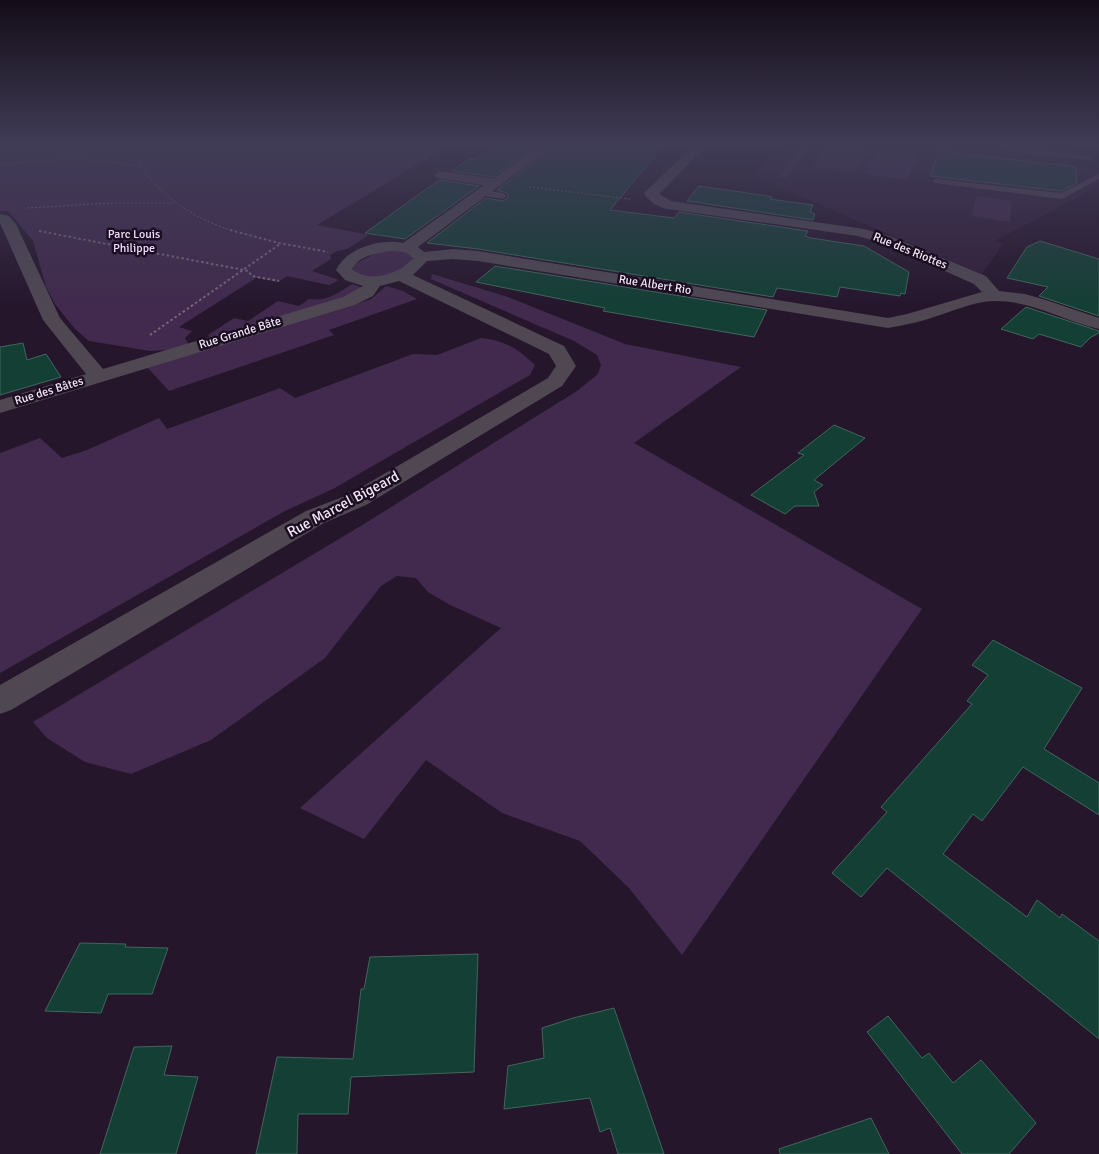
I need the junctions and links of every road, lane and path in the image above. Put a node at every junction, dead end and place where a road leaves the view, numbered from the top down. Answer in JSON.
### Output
{"nodes":[{"id":1,"x":171,"y":199,"type":"edge"},
{"id":2,"x":475,"y":199,"type":"edge"},
{"id":3,"x":639,"y":199,"type":"edge"},
{"id":4,"x":656,"y":199,"type":"edge"},
{"id":5,"x":658,"y":201,"type":"junction"},
{"id":6,"x":176,"y":203,"type":"junction"},
{"id":7,"x":19,"y":208,"type":"dead end"},
{"id":8,"x":0,"y":218,"type":"edge"},
{"id":9,"x":33,"y":230,"type":"dead end"},
{"id":10,"x":281,"y":244,"type":"junction"},
{"id":11,"x":414,"y":253,"type":"junction"},
{"id":12,"x":357,"y":257,"type":"junction"},
{"id":13,"x":244,"y":270,"type":"junction"},
{"id":14,"x":400,"y":275,"type":"junction"},
{"id":15,"x":279,"y":281,"type":"dead end"},
{"id":16,"x":371,"y":281,"type":"junction"},
{"id":17,"x":994,"y":295,"type":"junction"},
{"id":18,"x":1099,"y":324,"type":"edge"},
{"id":19,"x":143,"y":340,"type":"dead end"},
{"id":20,"x":98,"y":376,"type":"junction"},
{"id":21,"x":0,"y":407,"type":"edge"},
{"id":22,"x":0,"y":701,"type":"edge"}],
"edges":[{"from":1,"to":6,"type":"path"},
{"from":2,"to":11,"type":"street"},
{"from":3,"to":5,"type":"path"},
{"from":4,"to":5,"type":"street"},
{"from":5,"to":17,"type":"street","name":"Rue des Riottes"},
{"from":6,"to":7,"type":"path"},
{"from":6,"to":10,"type":"path"},
{"from":8,"to":20,"type":"street"},
{"from":9,"to":13,"type":"path"},
{"from":10,"to":12,"type":"path"},
{"from":10,"to":13,"type":"path"},
{"from":11,"to":12,"type":"street","name":"Rue Albert Rio"},
{"from":11,"to":14,"type":"street"},
{"from":11,"to":17,"type":"street","name":"Rue Albert Rio"},
{"from":12,"to":16,"type":"street"},
{"from":13,"to":15,"type":"path"},
{"from":13,"to":19,"type":"path"},
{"from":14,"to":16,"type":"street"},
{"from":14,"to":22,"type":"street","name":"Rue Marcel Bigeard"},
{"from":16,"to":20,"type":"street","name":"Rue Grande Bâte"},
{"from":17,"to":18,"type":"street","name":"Rue Albert Rio"},
{"from":20,"to":21,"type":"street","name":"Rue des Bâtes"}]}
